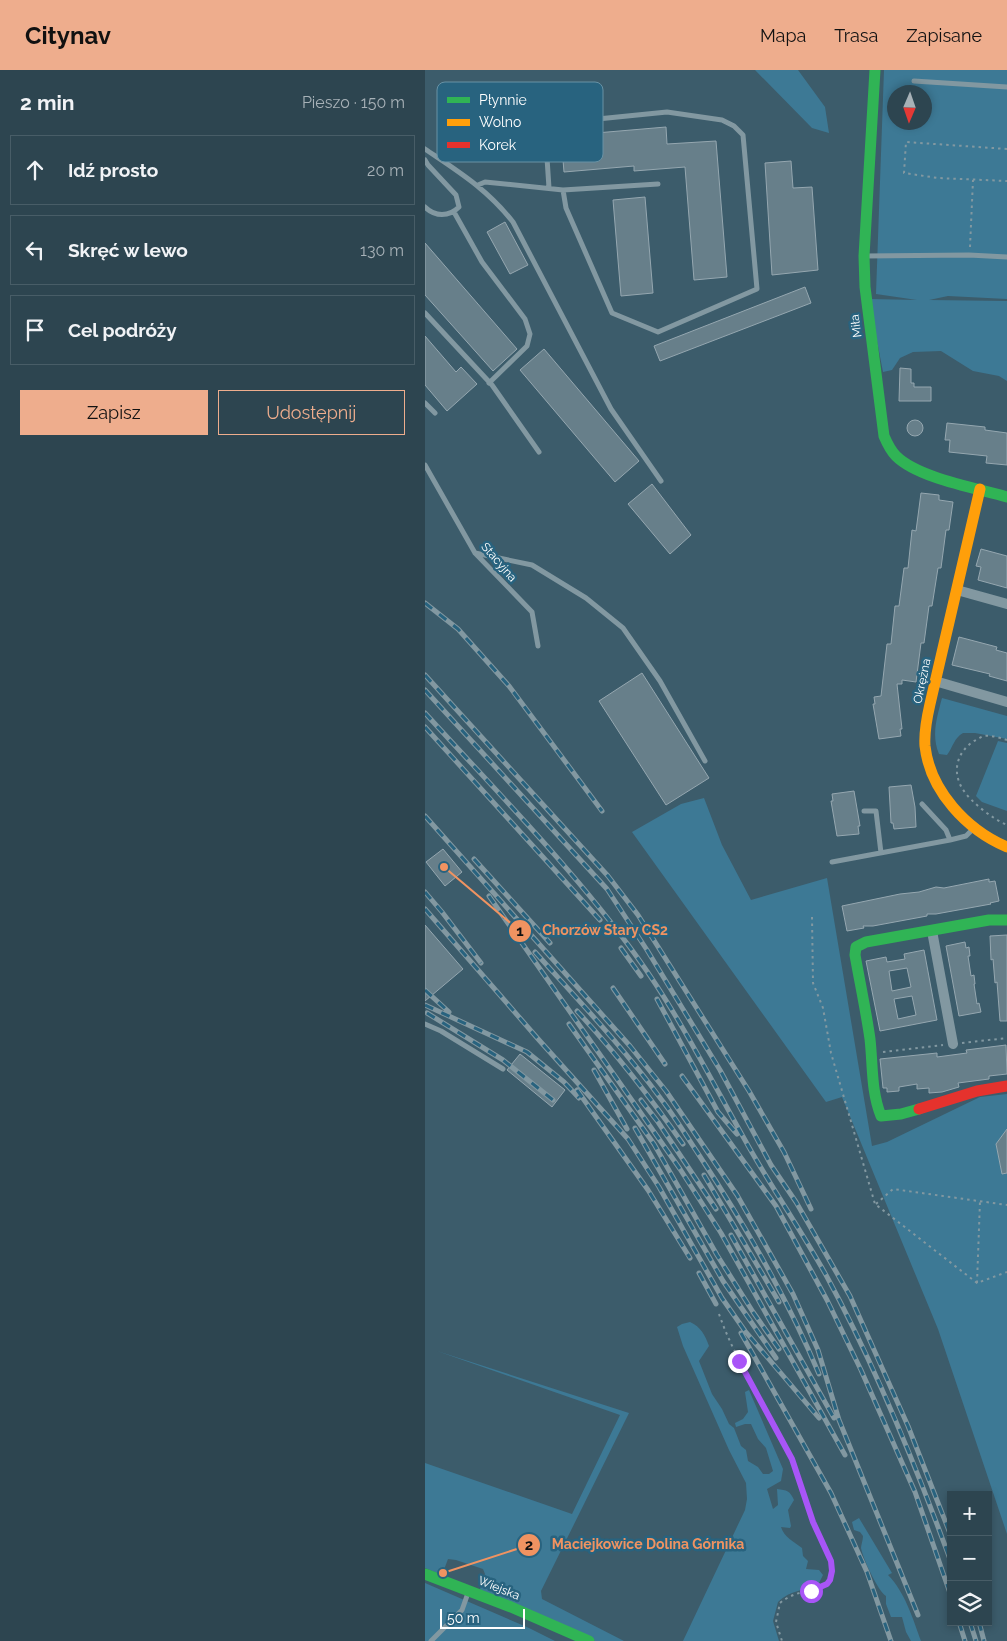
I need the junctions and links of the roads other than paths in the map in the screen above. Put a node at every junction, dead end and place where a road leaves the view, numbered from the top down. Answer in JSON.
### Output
{"nodes":[{"id":1,"x":875,"y":70,"type":"edge"},
{"id":2,"x":914,"y":81,"type":"dead end"},
{"id":3,"x":1007,"y":87,"type":"edge"},
{"id":4,"x":603,"y":118,"type":"edge"},
{"id":5,"x":425,"y":149,"type":"edge"},
{"id":6,"x":437,"y":157,"type":"edge"},
{"id":7,"x":425,"y":160,"type":"edge"},
{"id":8,"x":444,"y":162,"type":"edge"},
{"id":9,"x":547,"y":162,"type":"edge"},
{"id":10,"x":657,"y":184,"type":"dead end"},
{"id":11,"x":478,"y":185,"type":"junction"},
{"id":12,"x":549,"y":188,"type":"junction"},
{"id":13,"x":563,"y":190,"type":"junction"},
{"id":14,"x":425,"y":207,"type":"edge"},
{"id":15,"x":454,"y":212,"type":"junction"},
{"id":16,"x":864,"y":256,"type":"junction"},
{"id":17,"x":1007,"y":257,"type":"edge"},
{"id":18,"x":425,"y":313,"type":"edge"},
{"id":19,"x":489,"y":383,"type":"junction"},
{"id":20,"x":425,"y":402,"type":"edge"},
{"id":21,"x":435,"y":414,"type":"dead end"},
{"id":22,"x":539,"y":452,"type":"dead end"},
{"id":23,"x":425,"y":465,"type":"edge"},
{"id":24,"x":661,"y":480,"type":"dead end"},
{"id":25,"x":981,"y":489,"type":"junction"},
{"id":26,"x":1007,"y":496,"type":"edge"},
{"id":27,"x":475,"y":553,"type":"junction"},
{"id":28,"x":957,"y":590,"type":"junction"},
{"id":29,"x":1007,"y":604,"type":"edge"},
{"id":30,"x":537,"y":646,"type":"dead end"},
{"id":31,"x":935,"y":681,"type":"junction"},
{"id":32,"x":1007,"y":702,"type":"edge"},
{"id":33,"x":705,"y":761,"type":"dead end"},
{"id":34,"x":922,"y":804,"type":"dead end"},
{"id":35,"x":864,"y":812,"type":"dead end"},
{"id":36,"x":973,"y":828,"type":"junction"},
{"id":37,"x":950,"y":840,"type":"junction"},
{"id":38,"x":1007,"y":847,"type":"edge"},
{"id":39,"x":881,"y":853,"type":"junction"},
{"id":40,"x":833,"y":862,"type":"dead end"},
{"id":41,"x":1007,"y":920,"type":"edge"},
{"id":42,"x":932,"y":931,"type":"junction"},
{"id":43,"x":425,"y":1024,"type":"edge"},
{"id":44,"x":953,"y":1044,"type":"road end"},
{"id":45,"x":503,"y":1070,"type":"dead end"},
{"id":46,"x":1007,"y":1086,"type":"edge"},
{"id":47,"x":425,"y":1574,"type":"edge"},
{"id":48,"x":469,"y":1591,"type":"junction"},
{"id":49,"x":431,"y":1641,"type":"edge"},
{"id":50,"x":589,"y":1641,"type":"edge"}],
"edges":[{"from":1,"to":16,"type":"street","name":"Miła"},
{"from":2,"to":3,"type":"lane"},
{"from":4,"to":13,"type":"lane"},
{"from":5,"to":6,"type":"lane"},
{"from":7,"to":15,"type":"lane"},
{"from":8,"to":11,"type":"lane"},
{"from":9,"to":12,"type":"lane"},
{"from":10,"to":13,"type":"lane"},
{"from":11,"to":12,"type":"lane"},
{"from":11,"to":24,"type":"lane"},
{"from":12,"to":13,"type":"lane"},
{"from":14,"to":15,"type":"lane"},
{"from":15,"to":19,"type":"lane"},
{"from":16,"to":17,"type":"lane"},
{"from":16,"to":25,"type":"street","name":"Miła"},
{"from":18,"to":19,"type":"lane"},
{"from":19,"to":22,"type":"lane"},
{"from":20,"to":21,"type":"lane"},
{"from":23,"to":27,"type":"lane","name":"Stacyjna"},
{"from":25,"to":26,"type":"street","name":"Miła"},
{"from":25,"to":28,"type":"street","name":"Okrężna"},
{"from":27,"to":30,"type":"lane","name":"Stacyjna"},
{"from":27,"to":33,"type":"lane"},
{"from":28,"to":29,"type":"street"},
{"from":28,"to":31,"type":"street","name":"Okrężna"},
{"from":31,"to":32,"type":"street"},
{"from":31,"to":36,"type":"street","name":"Okrężna"},
{"from":34,"to":37,"type":"lane"},
{"from":35,"to":39,"type":"lane"},
{"from":36,"to":37,"type":"lane"},
{"from":36,"to":38,"type":"street","name":"Okrężna"},
{"from":37,"to":39,"type":"lane"},
{"from":39,"to":40,"type":"lane"},
{"from":41,"to":42,"type":"street"},
{"from":42,"to":44,"type":"street"},
{"from":42,"to":46,"type":"street"},
{"from":43,"to":45,"type":"lane"},
{"from":47,"to":48,"type":"street","name":"Wiejska"},
{"from":48,"to":49,"type":"lane"},
{"from":48,"to":50,"type":"street","name":"Wiejska"}]}
